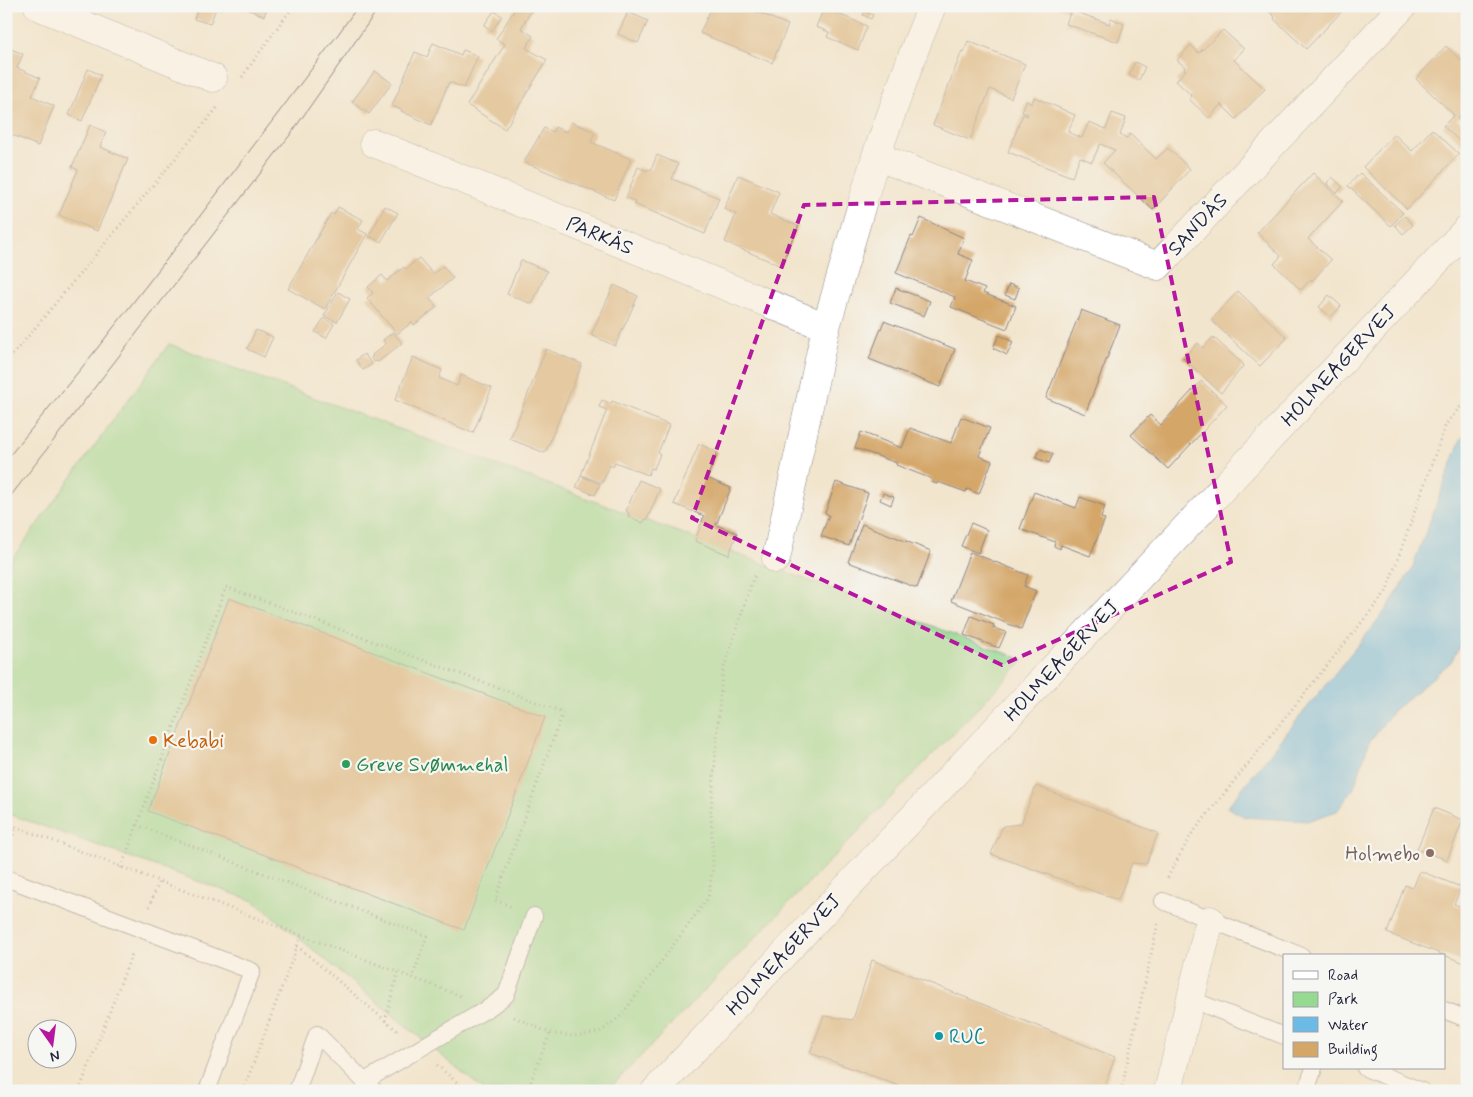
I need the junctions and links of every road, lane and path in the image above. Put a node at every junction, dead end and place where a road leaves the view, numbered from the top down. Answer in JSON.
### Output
{"nodes":[{"id":1,"x":38,"y":6,"type":"edge"},
{"id":2,"x":293,"y":6,"type":"edge"},
{"id":3,"x":932,"y":6,"type":"edge"},
{"id":4,"x":1403,"y":6,"type":"edge"},
{"id":5,"x":240,"y":79,"type":"dead end"},
{"id":6,"x":217,"y":90,"type":"joint"},
{"id":7,"x":374,"y":143,"type":"dead end"},
{"id":8,"x":876,"y":156,"type":"junction"},
{"id":9,"x":1467,"y":229,"type":"edge"},
{"id":10,"x":826,"y":327,"type":"junction"},
{"id":11,"x":6,"y":363,"type":"edge"},
{"id":12,"x":1467,"y":399,"type":"edge"},
{"id":13,"x":776,"y":559,"type":"joint"},
{"id":14,"x":6,"y":823,"type":"edge"},
{"id":15,"x":137,"y":826,"type":"junction"},
{"id":16,"x":16,"y":827,"type":"junction"},
{"id":17,"x":6,"y":854,"type":"edge"},
{"id":18,"x":121,"y":868,"type":"junction"},
{"id":19,"x":6,"y":878,"type":"edge"},
{"id":20,"x":159,"y":882,"type":"junction"},
{"id":21,"x":1163,"y":901,"type":"junction"},
{"id":22,"x":534,"y":916,"type":"joint"},
{"id":23,"x":1210,"y":920,"type":"junction"},
{"id":24,"x":141,"y":928,"type":"junction"},
{"id":25,"x":301,"y":936,"type":"junction"},
{"id":26,"x":297,"y":946,"type":"junction"},
{"id":27,"x":1297,"y":954,"type":"edge"},
{"id":28,"x":398,"y":972,"type":"junction"},
{"id":29,"x":412,"y":978,"type":"junction"},
{"id":30,"x":1190,"y":999,"type":"junction"},
{"id":31,"x":490,"y":1007,"type":"junction"},
{"id":32,"x":1446,"y":1011,"type":"edge"},
{"id":33,"x":1467,"y":1019,"type":"edge"},
{"id":34,"x":385,"y":1021,"type":"junction"},
{"id":35,"x":550,"y":1033,"type":"junction"},
{"id":36,"x":1283,"y":1036,"type":"edge"},
{"id":37,"x":418,"y":1049,"type":"junction"},
{"id":38,"x":1313,"y":1070,"type":"edge"},
{"id":39,"x":1370,"y":1070,"type":"edge"},
{"id":40,"x":369,"y":1086,"type":"edge"},
{"id":41,"x":79,"y":1091,"type":"edge"},
{"id":42,"x":207,"y":1091,"type":"edge"},
{"id":43,"x":243,"y":1091,"type":"edge"},
{"id":44,"x":297,"y":1091,"type":"edge"},
{"id":45,"x":466,"y":1091,"type":"edge"},
{"id":46,"x":527,"y":1091,"type":"edge"},
{"id":47,"x":654,"y":1091,"type":"edge"},
{"id":48,"x":1121,"y":1091,"type":"edge"},
{"id":49,"x":1168,"y":1091,"type":"edge"},
{"id":50,"x":1306,"y":1091,"type":"edge"},
{"id":51,"x":1422,"y":1091,"type":"edge"}],
"edges":[{"from":1,"to":6,"type":"street"},
{"from":2,"to":5,"type":"path"},
{"from":3,"to":8,"type":"street"},
{"from":4,"to":8,"type":"street","name":"SANDÅS"},
{"from":6,"to":11,"type":"path"},
{"from":7,"to":10,"type":"street","name":"PARKÅS"},
{"from":8,"to":10,"type":"street"},
{"from":9,"to":47,"type":"street","name":"HOLMEAGERVEJ"},
{"from":10,"to":13,"type":"street"},
{"from":12,"to":21,"type":"path"},
{"from":13,"to":35,"type":"path"},
{"from":14,"to":16,"type":"path"},
{"from":15,"to":18,"type":"path"},
{"from":15,"to":22,"type":"path"},
{"from":15,"to":29,"type":"path"},
{"from":16,"to":17,"type":"path"},
{"from":16,"to":18,"type":"path"},
{"from":18,"to":20,"type":"path"},
{"from":19,"to":24,"type":"lane"},
{"from":20,"to":24,"type":"path"},
{"from":20,"to":25,"type":"path"},
{"from":21,"to":23,"type":"lane"},
{"from":21,"to":48,"type":"path"},
{"from":22,"to":31,"type":"lane"},
{"from":23,"to":27,"type":"lane"},
{"from":23,"to":30,"type":"street"},
{"from":24,"to":41,"type":"path"},
{"from":24,"to":42,"type":"lane"},
{"from":25,"to":26,"type":"path"},
{"from":25,"to":28,"type":"path"},
{"from":26,"to":34,"type":"path"},
{"from":26,"to":43,"type":"path"},
{"from":28,"to":29,"type":"path"},
{"from":28,"to":34,"type":"path"},
{"from":29,"to":31,"type":"path"},
{"from":30,"to":36,"type":"lane"},
{"from":30,"to":49,"type":"street"},
{"from":31,"to":35,"type":"path"},
{"from":31,"to":37,"type":"lane"},
{"from":32,"to":33,"type":"lane"},
{"from":34,"to":37,"type":"path"},
{"from":35,"to":46,"type":"path"},
{"from":37,"to":40,"type":"lane"},
{"from":37,"to":45,"type":"path"},
{"from":38,"to":50,"type":"lane"},
{"from":39,"to":51,"type":"lane"},
{"from":40,"to":44,"type":"lane"}]}
